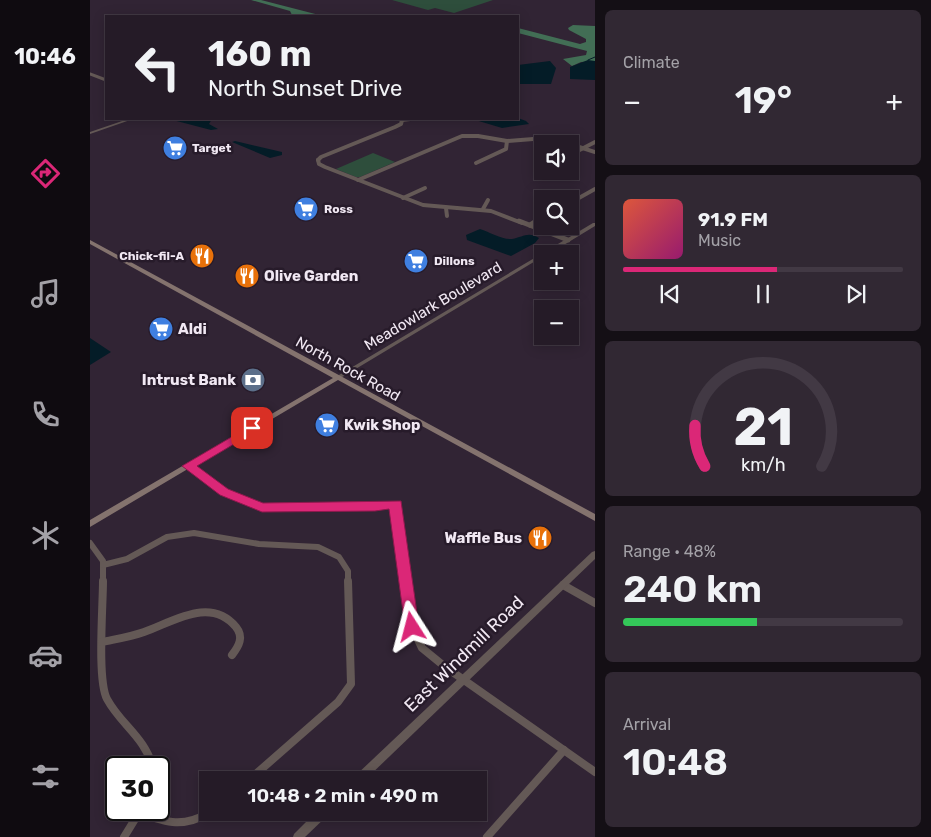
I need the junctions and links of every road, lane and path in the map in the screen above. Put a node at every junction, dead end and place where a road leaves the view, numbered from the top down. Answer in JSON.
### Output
{"nodes":[{"id":1,"x":90,"y":74,"type":"edge"},
{"id":2,"x":105,"y":80,"type":"edge"},
{"id":3,"x":121,"y":120,"type":"edge"},
{"id":4,"x":128,"y":120,"type":"edge"},
{"id":5,"x":401,"y":120,"type":"edge"},
{"id":6,"x":90,"y":131,"type":"edge"},
{"id":7,"x":534,"y":138,"type":"edge"},
{"id":8,"x":507,"y":141,"type":"junction"},
{"id":9,"x":595,"y":142,"type":"edge"},
{"id":10,"x":579,"y":147,"type":"edge"},
{"id":11,"x":583,"y":148,"type":"junction"},
{"id":12,"x":579,"y":150,"type":"edge"},
{"id":13,"x":595,"y":152,"type":"edge"},
{"id":14,"x":476,"y":163,"type":"dead end"},
{"id":15,"x":358,"y":180,"type":"junction"},
{"id":16,"x":425,"y":188,"type":"dead end"},
{"id":17,"x":595,"y":189,"type":"edge"},
{"id":18,"x":403,"y":198,"type":"junction"},
{"id":19,"x":579,"y":198,"type":"edge"},
{"id":20,"x":488,"y":200,"type":"dead end"},
{"id":21,"x":446,"y":208,"type":"junction"},
{"id":22,"x":483,"y":209,"type":"junction"},
{"id":23,"x":447,"y":216,"type":"dead end"},
{"id":24,"x":534,"y":223,"type":"edge"},
{"id":25,"x":595,"y":224,"type":"edge"},
{"id":26,"x":530,"y":225,"type":"junction"},
{"id":27,"x":568,"y":240,"type":"junction"},
{"id":28,"x":90,"y":242,"type":"edge"},
{"id":29,"x":559,"y":245,"type":"edge"},
{"id":30,"x":534,"y":260,"type":"edge"},
{"id":31,"x":337,"y":378,"type":"junction"},
{"id":32,"x":188,"y":466,"type":"junction"},
{"id":33,"x":595,"y":518,"type":"edge"},
{"id":34,"x":90,"y":524,"type":"edge"},
{"id":35,"x":90,"y":544,"type":"edge"},
{"id":36,"x":595,"y":554,"type":"edge"},
{"id":37,"x":102,"y":565,"type":"junction"},
{"id":38,"x":563,"y":585,"type":"junction"},
{"id":39,"x":595,"y":604,"type":"edge"},
{"id":40,"x":102,"y":642,"type":"junction"},
{"id":41,"x":232,"y":656,"type":"dead end"},
{"id":42,"x":464,"y":679,"type":"junction"},
{"id":43,"x":564,"y":750,"type":"junction"},
{"id":44,"x":151,"y":756,"type":"edge"},
{"id":45,"x":259,"y":771,"type":"edge"},
{"id":46,"x":367,"y":771,"type":"edge"},
{"id":47,"x":595,"y":772,"type":"edge"},
{"id":48,"x":199,"y":818,"type":"edge"},
{"id":49,"x":134,"y":821,"type":"edge"},
{"id":50,"x":166,"y":821,"type":"edge"},
{"id":51,"x":315,"y":821,"type":"edge"},
{"id":52,"x":124,"y":837,"type":"edge"},
{"id":53,"x":298,"y":837,"type":"edge"},
{"id":54,"x":487,"y":837,"type":"edge"}],
"edges":[{"from":1,"to":2,"type":"street"},
{"from":3,"to":6,"type":"street"},
{"from":4,"to":6,"type":"street"},
{"from":5,"to":15,"type":"street"},
{"from":7,"to":8,"type":"street"},
{"from":8,"to":14,"type":"street"},
{"from":8,"to":15,"type":"street"},
{"from":9,"to":11,"type":"street"},
{"from":10,"to":11,"type":"street"},
{"from":11,"to":12,"type":"street"},
{"from":11,"to":13,"type":"street"},
{"from":15,"to":18,"type":"street"},
{"from":16,"to":18,"type":"street"},
{"from":17,"to":19,"type":"street"},
{"from":18,"to":21,"type":"street"},
{"from":20,"to":22,"type":"street"},
{"from":21,"to":22,"type":"street"},
{"from":21,"to":23,"type":"street"},
{"from":22,"to":26,"type":"street"},
{"from":24,"to":26,"type":"street"},
{"from":25,"to":27,"type":"street","name":"Meadowlark Boulevard"},
{"from":26,"to":27,"type":"street"},
{"from":27,"to":29,"type":"street","name":"Meadowlark Boulevard"},
{"from":28,"to":31,"type":"main road","name":"North Rock Road"},
{"from":30,"to":31,"type":"street","name":"Meadowlark Boulevard"},
{"from":31,"to":32,"type":"main road"},
{"from":31,"to":33,"type":"main road","name":"North Rock Road"},
{"from":32,"to":34,"type":"main road"},
{"from":32,"to":42,"type":"street"},
{"from":35,"to":37,"type":"street"},
{"from":36,"to":38,"type":"street","name":"East Windmill Road"},
{"from":37,"to":40,"type":"street"},
{"from":37,"to":45,"type":"street"},
{"from":38,"to":39,"type":"street"},
{"from":38,"to":42,"type":"street","name":"East Windmill Road"},
{"from":40,"to":41,"type":"street"},
{"from":40,"to":44,"type":"street"},
{"from":42,"to":43,"type":"street"},
{"from":42,"to":46,"type":"street","name":"East Windmill Road"},
{"from":43,"to":47,"type":"street"},
{"from":43,"to":54,"type":"street"},
{"from":48,"to":50,"type":"street"},
{"from":49,"to":52,"type":"street"},
{"from":51,"to":53,"type":"street"}]}
